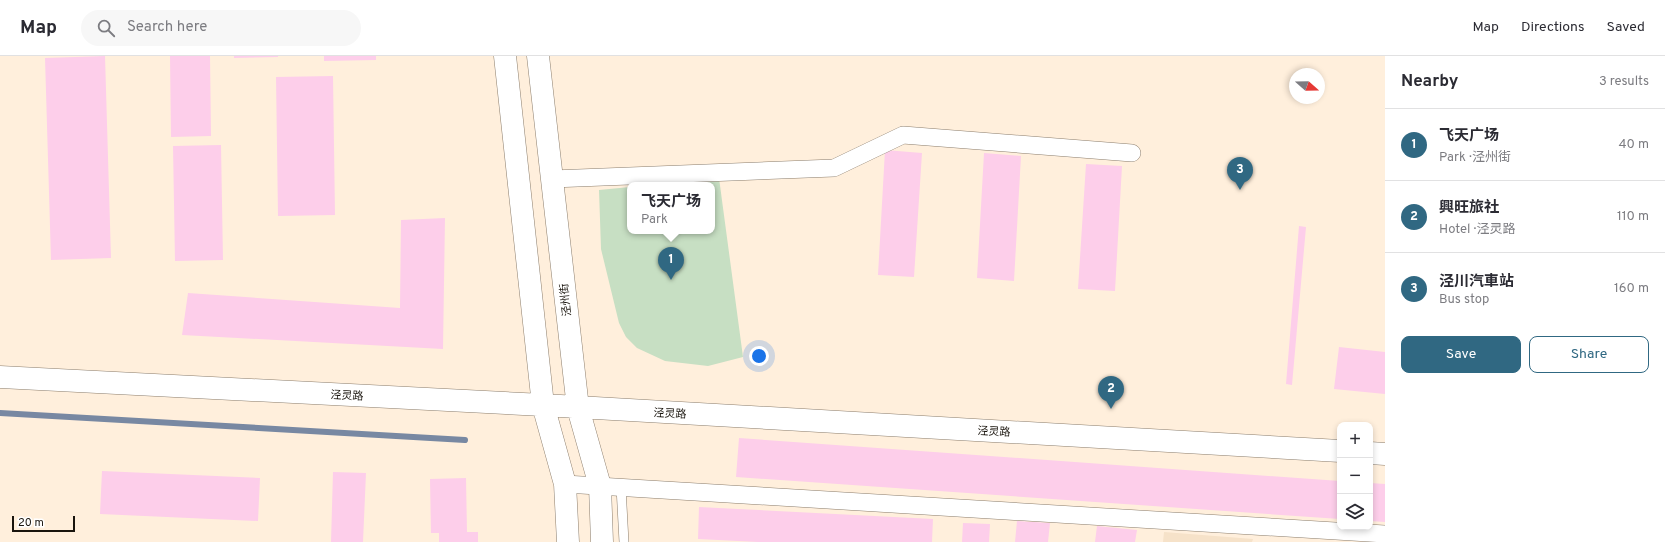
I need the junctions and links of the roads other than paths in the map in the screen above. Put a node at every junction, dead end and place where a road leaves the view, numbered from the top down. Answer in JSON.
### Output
{"nodes":[{"id":1,"x":505,"y":56,"type":"edge"},
{"id":2,"x":538,"y":56,"type":"edge"},
{"id":3,"x":1132,"y":152,"type":"dead end"},
{"id":4,"x":552,"y":179,"type":"junction"},
{"id":5,"x":0,"y":377,"type":"edge"},
{"id":6,"x":543,"y":405,"type":"junction"},
{"id":7,"x":578,"y":408,"type":"junction"},
{"id":8,"x":1337,"y":451,"type":"edge"},
{"id":9,"x":1373,"y":453,"type":"edge"},
{"id":10,"x":1385,"y":454,"type":"edge"},
{"id":11,"x":565,"y":484,"type":"junction"},
{"id":12,"x":610,"y":487,"type":"junction"},
{"id":13,"x":1385,"y":534,"type":"edge"},
{"id":14,"x":568,"y":542,"type":"edge"},
{"id":15,"x":602,"y":542,"type":"edge"},
{"id":16,"x":624,"y":542,"type":"edge"}],
"edges":[{"from":1,"to":6,"type":"main road"},
{"from":2,"to":4,"type":"main road","name":"泾州街"},
{"from":3,"to":4,"type":"street"},
{"from":4,"to":7,"type":"main road","name":"泾州街"},
{"from":5,"to":6,"type":"main road","name":"泾灵路"},
{"from":6,"to":7,"type":"main road","name":"泾灵路"},
{"from":6,"to":11,"type":"main road"},
{"from":7,"to":8,"type":"main road","name":"泾灵路"},
{"from":7,"to":12,"type":"main road","name":"泾州街"},
{"from":9,"to":10,"type":"main road"},
{"from":11,"to":12,"type":"street"},
{"from":11,"to":14,"type":"main road"},
{"from":12,"to":13,"type":"street"},
{"from":12,"to":15,"type":"main road","name":"泾州街"},
{"from":12,"to":16,"type":"lane"}]}
